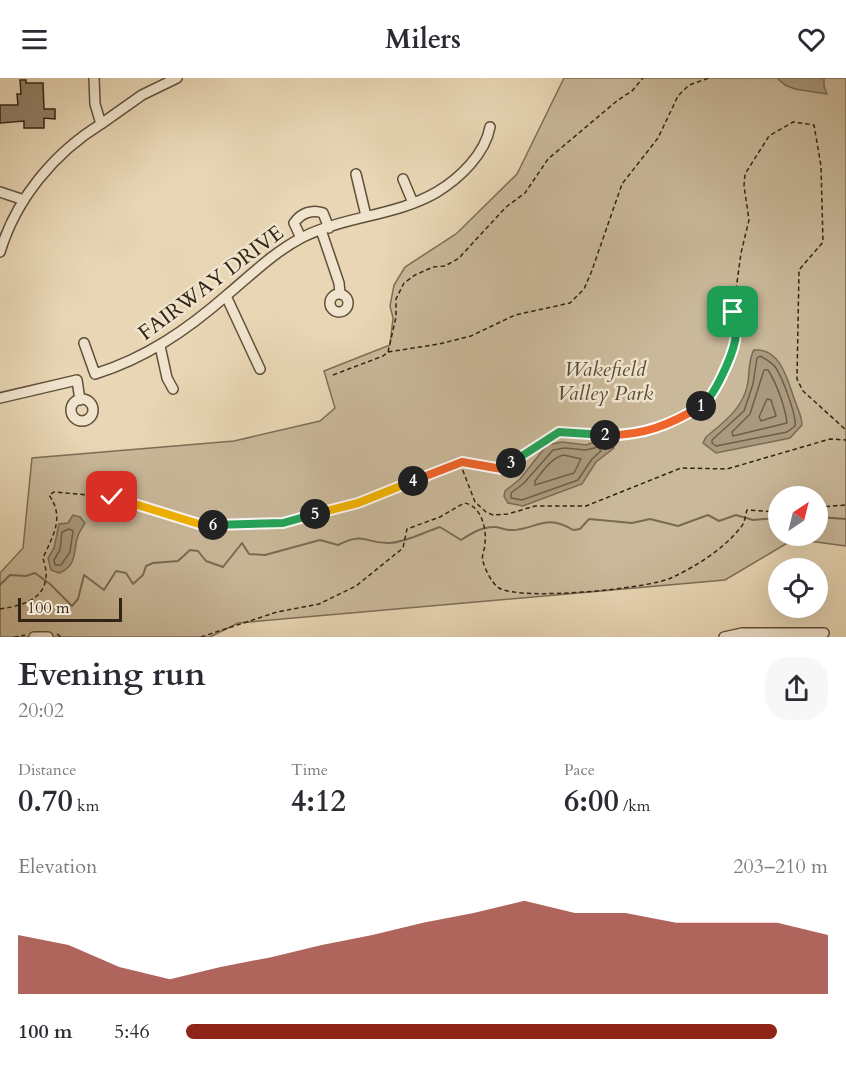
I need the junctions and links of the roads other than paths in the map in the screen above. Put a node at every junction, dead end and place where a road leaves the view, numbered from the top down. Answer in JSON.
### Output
{"nodes":[{"id":1,"x":94,"y":78,"type":"edge"},
{"id":2,"x":177,"y":78,"type":"edge"},
{"id":3,"x":101,"y":124,"type":"junction"},
{"id":4,"x":490,"y":127,"type":"dead end"},
{"id":5,"x":356,"y":174,"type":"dead end"},
{"id":6,"x":403,"y":179,"type":"dead end"},
{"id":7,"x":0,"y":192,"type":"edge"},
{"id":8,"x":24,"y":200,"type":"junction"},
{"id":9,"x":413,"y":203,"type":"junction"},
{"id":10,"x":366,"y":216,"type":"junction"},
{"id":11,"x":325,"y":229,"type":"junction"},
{"id":12,"x":3,"y":231,"type":"edge"},
{"id":13,"x":301,"y":238,"type":"junction"},
{"id":14,"x":0,"y":252,"type":"edge"},
{"id":15,"x":340,"y":293,"type":"dead end"},
{"id":16,"x":226,"y":296,"type":"junction"},
{"id":17,"x":84,"y":343,"type":"dead end"},
{"id":18,"x":160,"y":346,"type":"junction"},
{"id":19,"x":260,"y":369,"type":"dead end"},
{"id":20,"x":173,"y":389,"type":"dead end"},
{"id":21,"x":0,"y":398,"type":"edge"},
{"id":22,"x":80,"y":400,"type":"dead end"},
{"id":23,"x":824,"y":633,"type":"dead end"},
{"id":24,"x":46,"y":635,"type":"edge"},
{"id":25,"x":34,"y":637,"type":"edge"},
{"id":26,"x":724,"y":637,"type":"edge"}],
"edges":[{"from":1,"to":3,"type":"street"},
{"from":2,"to":3,"type":"street"},
{"from":3,"to":8,"type":"street"},
{"from":4,"to":9,"type":"street","name":"FAIRWAY DRIVE"},
{"from":5,"to":10,"type":"street"},
{"from":6,"to":9,"type":"street"},
{"from":7,"to":8,"type":"street"},
{"from":8,"to":12,"type":"street"},
{"from":9,"to":10,"type":"street","name":"FAIRWAY DRIVE"},
{"from":10,"to":11,"type":"street","name":"FAIRWAY DRIVE"},
{"from":11,"to":13,"type":"street","name":"FAIRWAY DRIVE"},
{"from":11,"to":13,"type":"street"},
{"from":11,"to":15,"type":"street"},
{"from":12,"to":14,"type":"street"},
{"from":13,"to":16,"type":"street","name":"FAIRWAY DRIVE"},
{"from":16,"to":18,"type":"street","name":"FAIRWAY DRIVE"},
{"from":16,"to":19,"type":"street"},
{"from":17,"to":18,"type":"street","name":"FAIRWAY DRIVE"},
{"from":18,"to":20,"type":"street"},
{"from":21,"to":22,"type":"street"},
{"from":23,"to":26,"type":"street"},
{"from":24,"to":25,"type":"street"}]}
